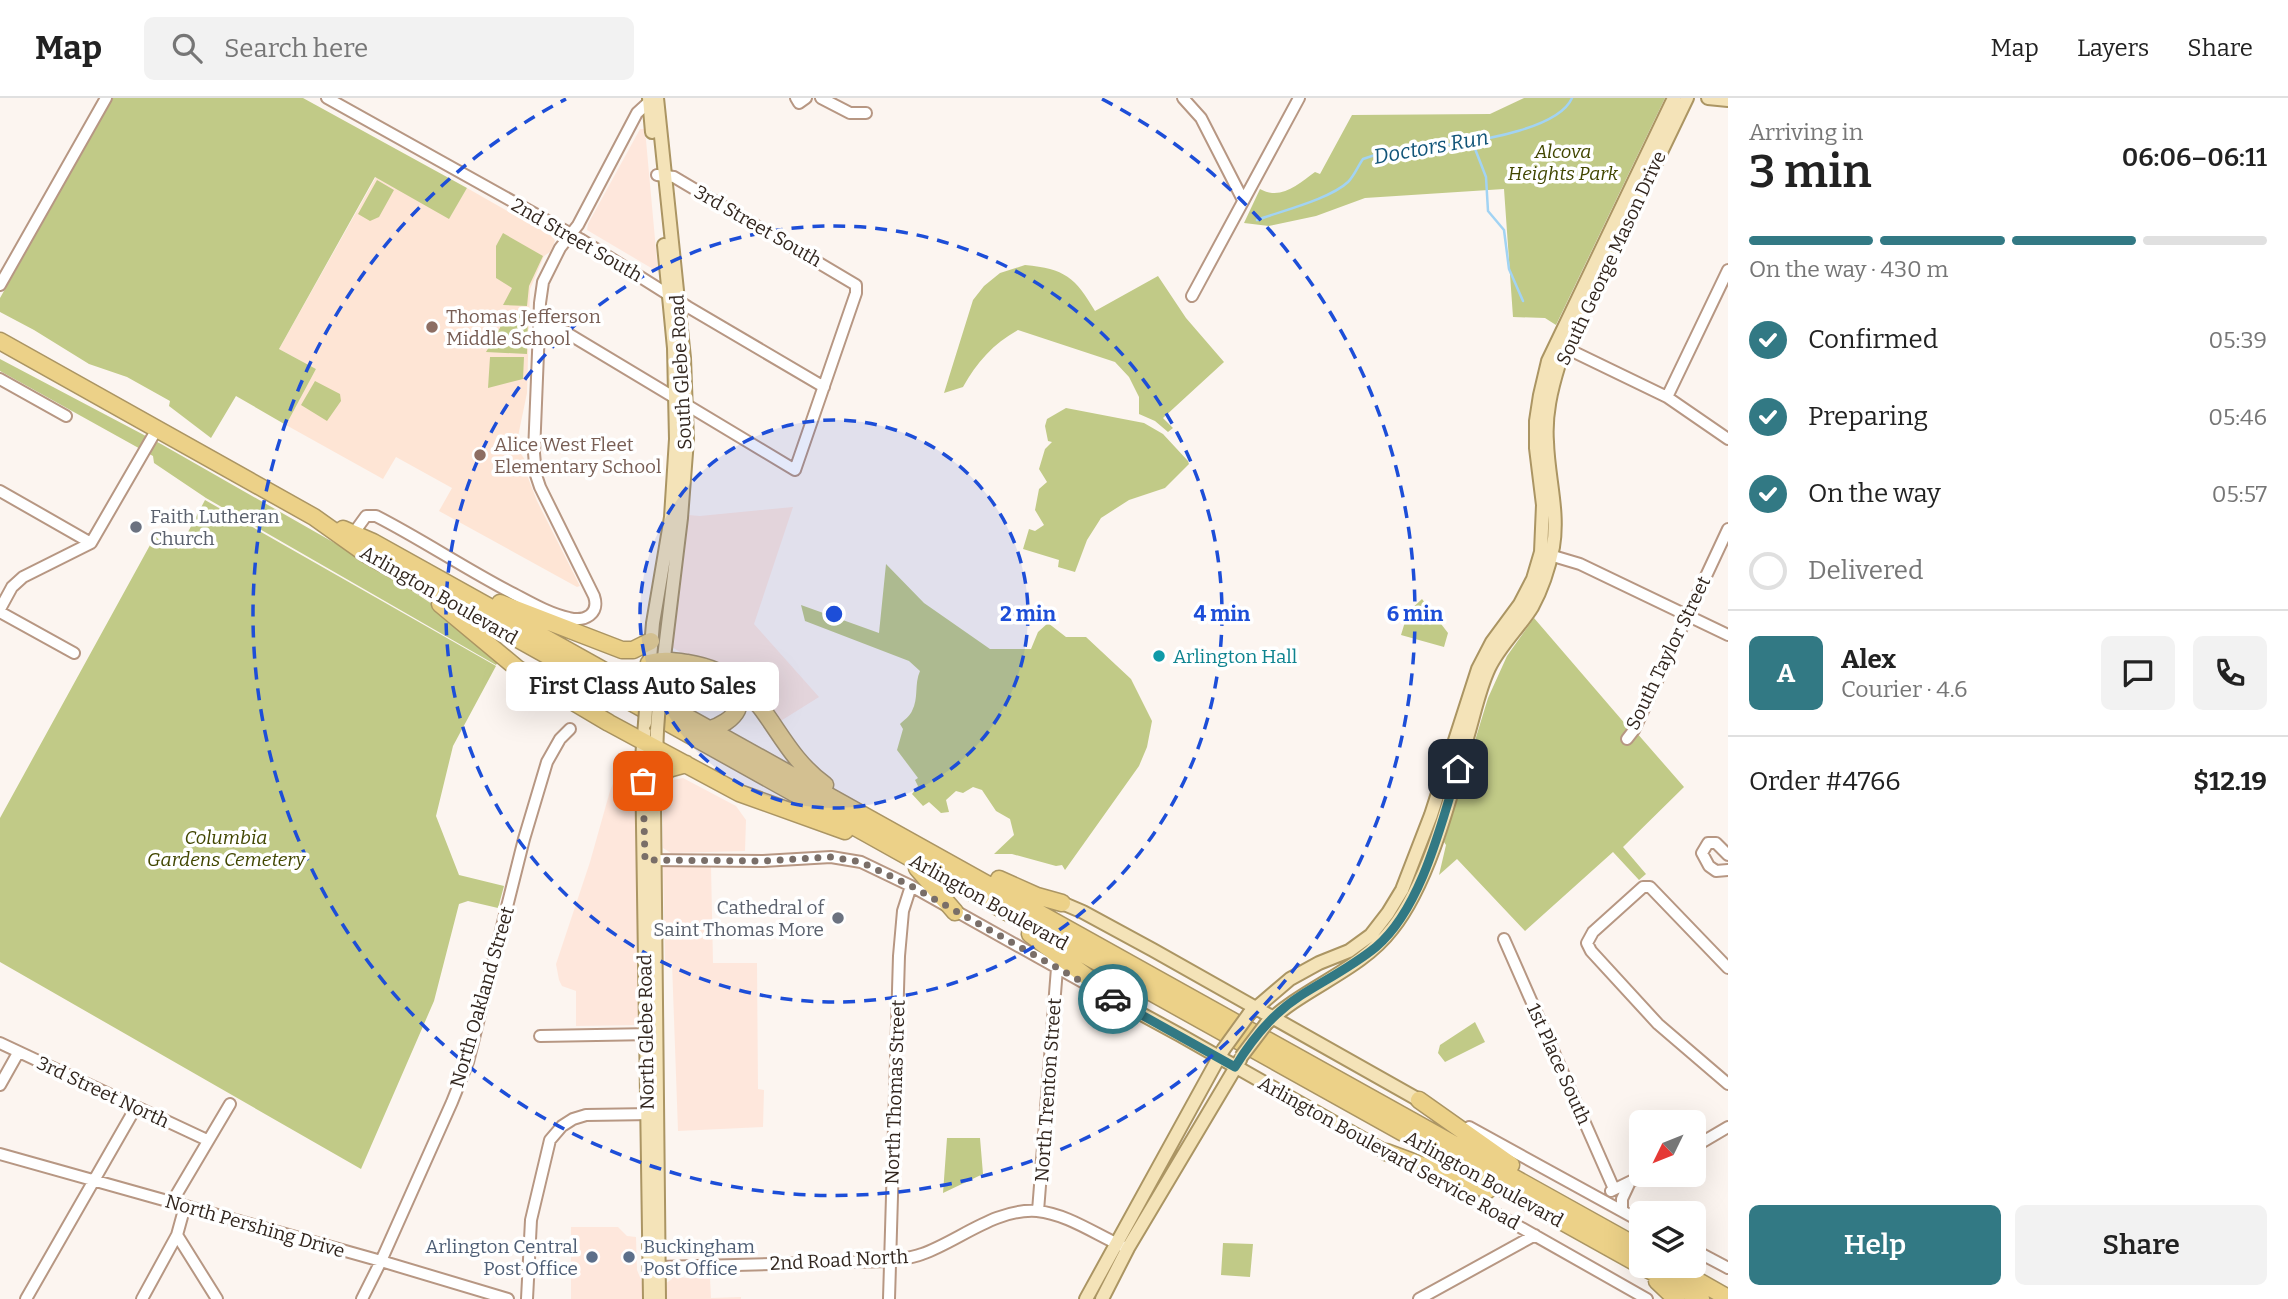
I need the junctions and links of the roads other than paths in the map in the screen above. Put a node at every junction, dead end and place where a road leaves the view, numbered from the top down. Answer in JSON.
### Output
{"nodes":[{"id":1,"x":106,"y":98,"type":"edge"},
{"id":2,"x":328,"y":98,"type":"edge"},
{"id":3,"x":796,"y":98,"type":"edge"},
{"id":4,"x":806,"y":98,"type":"edge"},
{"id":5,"x":821,"y":98,"type":"edge"},
{"id":6,"x":1183,"y":98,"type":"edge"},
{"id":7,"x":1299,"y":98,"type":"edge"},
{"id":8,"x":1708,"y":98,"type":"edge"},
{"id":9,"x":652,"y":99,"type":"edge"},
{"id":10,"x":1685,"y":99,"type":"edge"},
{"id":11,"x":1728,"y":100,"type":"edge"},
{"id":12,"x":866,"y":113,"type":"dead end"},
{"id":13,"x":661,"y":175,"type":"junction"},
{"id":14,"x":1243,"y":200,"type":"junction"},
{"id":15,"x":571,"y":234,"type":"junction"},
{"id":16,"x":1728,"y":270,"type":"edge"},
{"id":17,"x":0,"y":285,"type":"edge"},
{"id":18,"x":1192,"y":296,"type":"dead end"},
{"id":19,"x":674,"y":298,"type":"junction"},
{"id":20,"x":539,"y":328,"type":"junction"},
{"id":21,"x":0,"y":341,"type":"edge"},
{"id":22,"x":1563,"y":343,"type":"junction"},
{"id":23,"x":0,"y":379,"type":"edge"},
{"id":24,"x":824,"y":387,"type":"junction"},
{"id":25,"x":1667,"y":397,"type":"junction"},
{"id":26,"x":682,"y":403,"type":"junction"},
{"id":27,"x":66,"y":416,"type":"dead end"},
{"id":28,"x":157,"y":429,"type":"junction"},
{"id":29,"x":1728,"y":439,"type":"edge"},
{"id":30,"x":0,"y":491,"type":"edge"},
{"id":31,"x":318,"y":519,"type":"junction"},
{"id":32,"x":1728,"y":528,"type":"edge"},
{"id":33,"x":354,"y":534,"type":"junction"},
{"id":34,"x":91,"y":543,"type":"junction"},
{"id":35,"x":1546,"y":553,"type":"junction"},
{"id":36,"x":412,"y":580,"type":"junction"},
{"id":37,"x":456,"y":588,"type":"junction"},
{"id":38,"x":664,"y":594,"type":"junction"},
{"id":39,"x":0,"y":611,"type":"edge"},
{"id":40,"x":1686,"y":615,"type":"junction"},
{"id":41,"x":1728,"y":635,"type":"edge"},
{"id":42,"x":651,"y":641,"type":"junction"},
{"id":43,"x":74,"y":653,"type":"dead end"},
{"id":44,"x":658,"y":664,"type":"junction"},
{"id":45,"x":645,"y":723,"type":"joint"},
{"id":46,"x":570,"y":729,"type":"dead end"},
{"id":47,"x":657,"y":730,"type":"joint"},
{"id":48,"x":708,"y":730,"type":"junction"},
{"id":49,"x":1627,"y":738,"type":"dead end"},
{"id":50,"x":650,"y":744,"type":"junction"},
{"id":51,"x":686,"y":764,"type":"junction"},
{"id":52,"x":654,"y":788,"type":"junction"},
{"id":53,"x":881,"y":825,"type":"junction"},
{"id":54,"x":880,"y":842,"type":"junction"},
{"id":55,"x":937,"y":855,"type":"junction"},
{"id":56,"x":1728,"y":855,"type":"edge"},
{"id":57,"x":908,"y":858,"type":"junction"},
{"id":58,"x":650,"y":860,"type":"junction"},
{"id":59,"x":1728,"y":870,"type":"edge"},
{"id":60,"x":911,"y":886,"type":"junction"},
{"id":61,"x":1062,"y":903,"type":"joint"},
{"id":62,"x":996,"y":906,"type":"junction"},
{"id":63,"x":955,"y":912,"type":"junction"},
{"id":64,"x":1504,"y":939,"type":"dead end"},
{"id":65,"x":1057,"y":968,"type":"junction"},
{"id":66,"x":1728,"y":968,"type":"edge"},
{"id":67,"x":1123,"y":1004,"type":"junction"},
{"id":68,"x":1252,"y":1011,"type":"junction"},
{"id":69,"x":1270,"y":1021,"type":"junction"},
{"id":70,"x":652,"y":1034,"type":"junction"},
{"id":71,"x":540,"y":1036,"type":"dead end"},
{"id":72,"x":0,"y":1043,"type":"edge"},
{"id":73,"x":18,"y":1053,"type":"junction"},
{"id":74,"x":1221,"y":1054,"type":"junction"},
{"id":75,"x":1238,"y":1062,"type":"junction"},
{"id":76,"x":1728,"y":1084,"type":"edge"},
{"id":77,"x":0,"y":1085,"type":"edge"},
{"id":78,"x":1419,"y":1100,"type":"junction"},
{"id":79,"x":230,"y":1104,"type":"dead end"},
{"id":80,"x":136,"y":1107,"type":"junction"},
{"id":81,"x":652,"y":1114,"type":"junction"},
{"id":82,"x":1728,"y":1127,"type":"edge"},
{"id":83,"x":207,"y":1140,"type":"junction"},
{"id":84,"x":1706,"y":1140,"type":"edge"},
{"id":85,"x":1386,"y":1152,"type":"junction"},
{"id":86,"x":0,"y":1154,"type":"edge"},
{"id":87,"x":93,"y":1181,"type":"junction"},
{"id":88,"x":1629,"y":1184,"type":"joint"},
{"id":89,"x":1614,"y":1189,"type":"junction"},
{"id":90,"x":1601,"y":1200,"type":"junction"},
{"id":91,"x":172,"y":1202,"type":"junction"},
{"id":92,"x":185,"y":1206,"type":"junction"},
{"id":93,"x":1539,"y":1209,"type":"junction"},
{"id":94,"x":1622,"y":1211,"type":"junction"},
{"id":95,"x":1038,"y":1212,"type":"junction"},
{"id":96,"x":1629,"y":1215,"type":"edge"},
{"id":97,"x":177,"y":1235,"type":"junction"},
{"id":98,"x":1535,"y":1235,"type":"junction"},
{"id":99,"x":1629,"y":1241,"type":"edge"},
{"id":100,"x":1629,"y":1242,"type":"edge"},
{"id":101,"x":1115,"y":1243,"type":"junction"},
{"id":102,"x":1128,"y":1248,"type":"junction"},
{"id":103,"x":1706,"y":1256,"type":"edge"},
{"id":104,"x":1629,"y":1259,"type":"edge"},
{"id":105,"x":381,"y":1261,"type":"junction"},
{"id":106,"x":890,"y":1261,"type":"junction"},
{"id":107,"x":659,"y":1267,"type":"junction"},
{"id":108,"x":1728,"y":1268,"type":"edge"},
{"id":109,"x":1654,"y":1278,"type":"edge"},
{"id":110,"x":1663,"y":1278,"type":"edge"},
{"id":111,"x":1693,"y":1278,"type":"edge"},
{"id":112,"x":472,"y":1287,"type":"junction"},
{"id":113,"x":1728,"y":1298,"type":"edge"},
{"id":114,"x":26,"y":1299,"type":"edge"},
{"id":115,"x":142,"y":1299,"type":"edge"},
{"id":116,"x":217,"y":1299,"type":"edge"},
{"id":117,"x":362,"y":1299,"type":"edge"},
{"id":118,"x":465,"y":1299,"type":"edge"},
{"id":119,"x":509,"y":1299,"type":"edge"},
{"id":120,"x":527,"y":1299,"type":"edge"},
{"id":121,"x":650,"y":1299,"type":"edge"},
{"id":122,"x":659,"y":1299,"type":"edge"},
{"id":123,"x":889,"y":1299,"type":"edge"},
{"id":124,"x":1086,"y":1299,"type":"edge"},
{"id":125,"x":1102,"y":1299,"type":"edge"},
{"id":126,"x":1419,"y":1299,"type":"edge"},
{"id":127,"x":1647,"y":1299,"type":"edge"},
{"id":128,"x":1676,"y":1299,"type":"edge"},
{"id":129,"x":1701,"y":1299,"type":"edge"}],
"edges":[{"from":1,"to":17,"type":"street"},
{"from":2,"to":15,"type":"street","name":"2nd Street South"},
{"from":3,"to":4,"type":"street"},
{"from":5,"to":12,"type":"street"},
{"from":6,"to":14,"type":"street"},
{"from":7,"to":14,"type":"street"},
{"from":8,"to":11,"type":"main road"},
{"from":9,"to":13,"type":"main road","name":"South Glebe Road"},
{"from":9,"to":15,"type":"street"},
{"from":10,"to":22,"type":"main road","name":"South George Mason Drive"},
{"from":13,"to":19,"type":"main road","name":"South Glebe Road"},
{"from":13,"to":24,"type":"street","name":"3rd Street South"},
{"from":14,"to":18,"type":"street"},
{"from":15,"to":19,"type":"street","name":"2nd Street South"},
{"from":15,"to":20,"type":"street"},
{"from":16,"to":25,"type":"street"},
{"from":19,"to":24,"type":"street","name":"2nd Street South"},
{"from":19,"to":26,"type":"main road","name":"South Glebe Road"},
{"from":20,"to":26,"type":"street"},
{"from":20,"to":33,"type":"street","name":"Arlington Boulevard"},
{"from":21,"to":28,"type":"highway","name":"Arlington Boulevard"},
{"from":22,"to":25,"type":"street"},
{"from":22,"to":35,"type":"main road","name":"South George Mason Drive"},
{"from":23,"to":27,"type":"street"},
{"from":24,"to":26,"type":"street"},
{"from":25,"to":29,"type":"street"},
{"from":26,"to":38,"type":"main road","name":"South Glebe Road"},
{"from":28,"to":31,"type":"highway","name":"Arlington Boulevard"},
{"from":28,"to":34,"type":"street"},
{"from":30,"to":34,"type":"street"},
{"from":31,"to":33,"type":"highway","name":"Arlington Boulevard"},
{"from":31,"to":36,"type":"highway","name":"Arlington Boulevard"},
{"from":32,"to":40,"type":"street","name":"South Taylor Street"},
{"from":33,"to":37,"type":"highway","name":"Arlington Boulevard"},
{"from":34,"to":39,"type":"street"},
{"from":35,"to":40,"type":"street"},
{"from":35,"to":68,"type":"main road","name":"South George Mason Drive"},
{"from":35,"to":69,"type":"main road","name":"South George Mason Drive"},
{"from":36,"to":50,"type":"highway"},
{"from":36,"to":54,"type":"highway","name":"Arlington Boulevard"},
{"from":37,"to":42,"type":"highway"},
{"from":37,"to":48,"type":"highway","name":"Arlington Boulevard"},
{"from":38,"to":42,"type":"main road","name":"South Glebe Road"},
{"from":38,"to":44,"type":"main road","name":"South Glebe Road"},
{"from":39,"to":43,"type":"street"},
{"from":40,"to":41,"type":"street"},
{"from":40,"to":49,"type":"street","name":"South Taylor Street"},
{"from":42,"to":44,"type":"main road","name":"South Glebe Road"},
{"from":44,"to":45,"type":"main road","name":"South Glebe Road","bridge":true},
{"from":44,"to":47,"type":"main road","name":"South Glebe Road","bridge":true},
{"from":44,"to":48,"type":"highway"},
{"from":44,"to":53,"type":"highway"},
{"from":45,"to":50,"type":"main road","name":"North Glebe Road"},
{"from":46,"to":105,"type":"street","name":"North Oakland Street"},
{"from":47,"to":50,"type":"main road","name":"North Glebe Road"},
{"from":48,"to":53,"type":"highway","name":"Arlington Boulevard"},
{"from":50,"to":51,"type":"highway"},
{"from":50,"to":52,"type":"main road","name":"North Glebe Road"},
{"from":50,"to":58,"type":"main road","name":"North Glebe Road"},
{"from":51,"to":52,"type":"highway"},
{"from":51,"to":54,"type":"highway"},
{"from":52,"to":58,"type":"main road","name":"North Glebe Road"},
{"from":53,"to":55,"type":"highway","name":"Arlington Boulevard"},
{"from":54,"to":57,"type":"highway","name":"Arlington Boulevard"},
{"from":55,"to":61,"type":"highway"},
{"from":55,"to":100,"type":"highway","name":"Arlington Boulevard"},
{"from":56,"to":59,"type":"street"},
{"from":57,"to":62,"type":"highway","name":"Arlington Boulevard"},
{"from":57,"to":63,"type":"highway"},
{"from":58,"to":60,"type":"street","name":"Arlington Boulevard Service Road"},
{"from":58,"to":70,"type":"main road","name":"North Glebe Road"},
{"from":60,"to":63,"type":"street","name":"Arlington Boulevard Service Road"},
{"from":60,"to":106,"type":"street","name":"North Thomas Street"},
{"from":61,"to":68,"type":"main road"},
{"from":62,"to":67,"type":"highway"},
{"from":62,"to":93,"type":"highway","name":"Arlington Boulevard"},
{"from":63,"to":65,"type":"street","name":"Arlington Boulevard Service Road"},
{"from":64,"to":89,"type":"street","name":"1st Place South"},
{"from":65,"to":67,"type":"street","name":"Arlington Boulevard Service Road"},
{"from":65,"to":95,"type":"street","name":"North Trenton Street"},
{"from":66,"to":76,"type":"street"},
{"from":67,"to":74,"type":"main road","name":"Arlington Boulevard Service Road"},
{"from":68,"to":69,"type":"main road"},
{"from":68,"to":74,"type":"main road","name":"South George Mason Drive","bridge":true},
{"from":69,"to":75,"type":"main road","name":"South George Mason Drive","bridge":true},
{"from":69,"to":78,"type":"main road"},
{"from":70,"to":71,"type":"street"},
{"from":70,"to":81,"type":"main road","name":"North Glebe Road"},
{"from":72,"to":73,"type":"street","name":"3rd Street North"},
{"from":73,"to":77,"type":"street"},
{"from":73,"to":80,"type":"street","name":"3rd Street North"},
{"from":74,"to":75,"type":"main road","name":"Arlington Boulevard Service Road"},
{"from":74,"to":101,"type":"main road","name":"South George Mason Drive"},
{"from":75,"to":85,"type":"main road","name":"Arlington Boulevard Service Road"},
{"from":75,"to":102,"type":"main road","name":"South George Mason Drive"},
{"from":78,"to":90,"type":"street"},
{"from":78,"to":99,"type":"highway"},
{"from":79,"to":83,"type":"street"},
{"from":80,"to":83,"type":"street","name":"3rd Street North"},
{"from":80,"to":87,"type":"street"},
{"from":81,"to":107,"type":"main road","name":"North Glebe Road"},
{"from":81,"to":120,"type":"street"},
{"from":81,"to":121,"type":"main road","name":"North Glebe Road"},
{"from":82,"to":84,"type":"street"},
{"from":83,"to":91,"type":"street"},
{"from":85,"to":93,"type":"highway"},
{"from":85,"to":98,"type":"street","name":"Arlington Boulevard Service Road"},
{"from":86,"to":87,"type":"street","name":"North Pershing Drive"},
{"from":87,"to":91,"type":"street","name":"North Pershing Drive"},
{"from":87,"to":114,"type":"street"},
{"from":88,"to":89,"type":"street"},
{"from":88,"to":94,"type":"street"},
{"from":89,"to":90,"type":"street"},
{"from":90,"to":94,"type":"street"},
{"from":91,"to":92,"type":"street","name":"North Pershing Drive"},
{"from":92,"to":97,"type":"street"},
{"from":92,"to":105,"type":"street","name":"North Pershing Drive"},
{"from":93,"to":104,"type":"highway","name":"Arlington Boulevard"},
{"from":94,"to":96,"type":"street"},
{"from":95,"to":101,"type":"street","name":"2nd Road North"},
{"from":95,"to":106,"type":"street","name":"2nd Road North"},
{"from":97,"to":115,"type":"street"},
{"from":97,"to":116,"type":"street"},
{"from":98,"to":126,"type":"street"},
{"from":98,"to":127,"type":"street","name":"Arlington Boulevard Service Road"},
{"from":101,"to":102,"type":"street","name":"2nd Road North"},
{"from":101,"to":124,"type":"main road","name":"South George Mason Drive"},
{"from":102,"to":125,"type":"main road","name":"South George Mason Drive"},
{"from":103,"to":108,"type":"street"},
{"from":105,"to":112,"type":"street","name":"North Pershing Drive"},
{"from":105,"to":117,"type":"street","name":"North Oakland Street"},
{"from":106,"to":107,"type":"street","name":"2nd Road North"},
{"from":106,"to":123,"type":"street","name":"North Thomas Street"},
{"from":107,"to":122,"type":"main road","name":"North Glebe Road"},
{"from":109,"to":128,"type":"highway"},
{"from":110,"to":129,"type":"highway","name":"Arlington Boulevard"},
{"from":111,"to":113,"type":"highway"},
{"from":112,"to":118,"type":"street"},
{"from":112,"to":119,"type":"street","name":"North Pershing Drive"}]}
